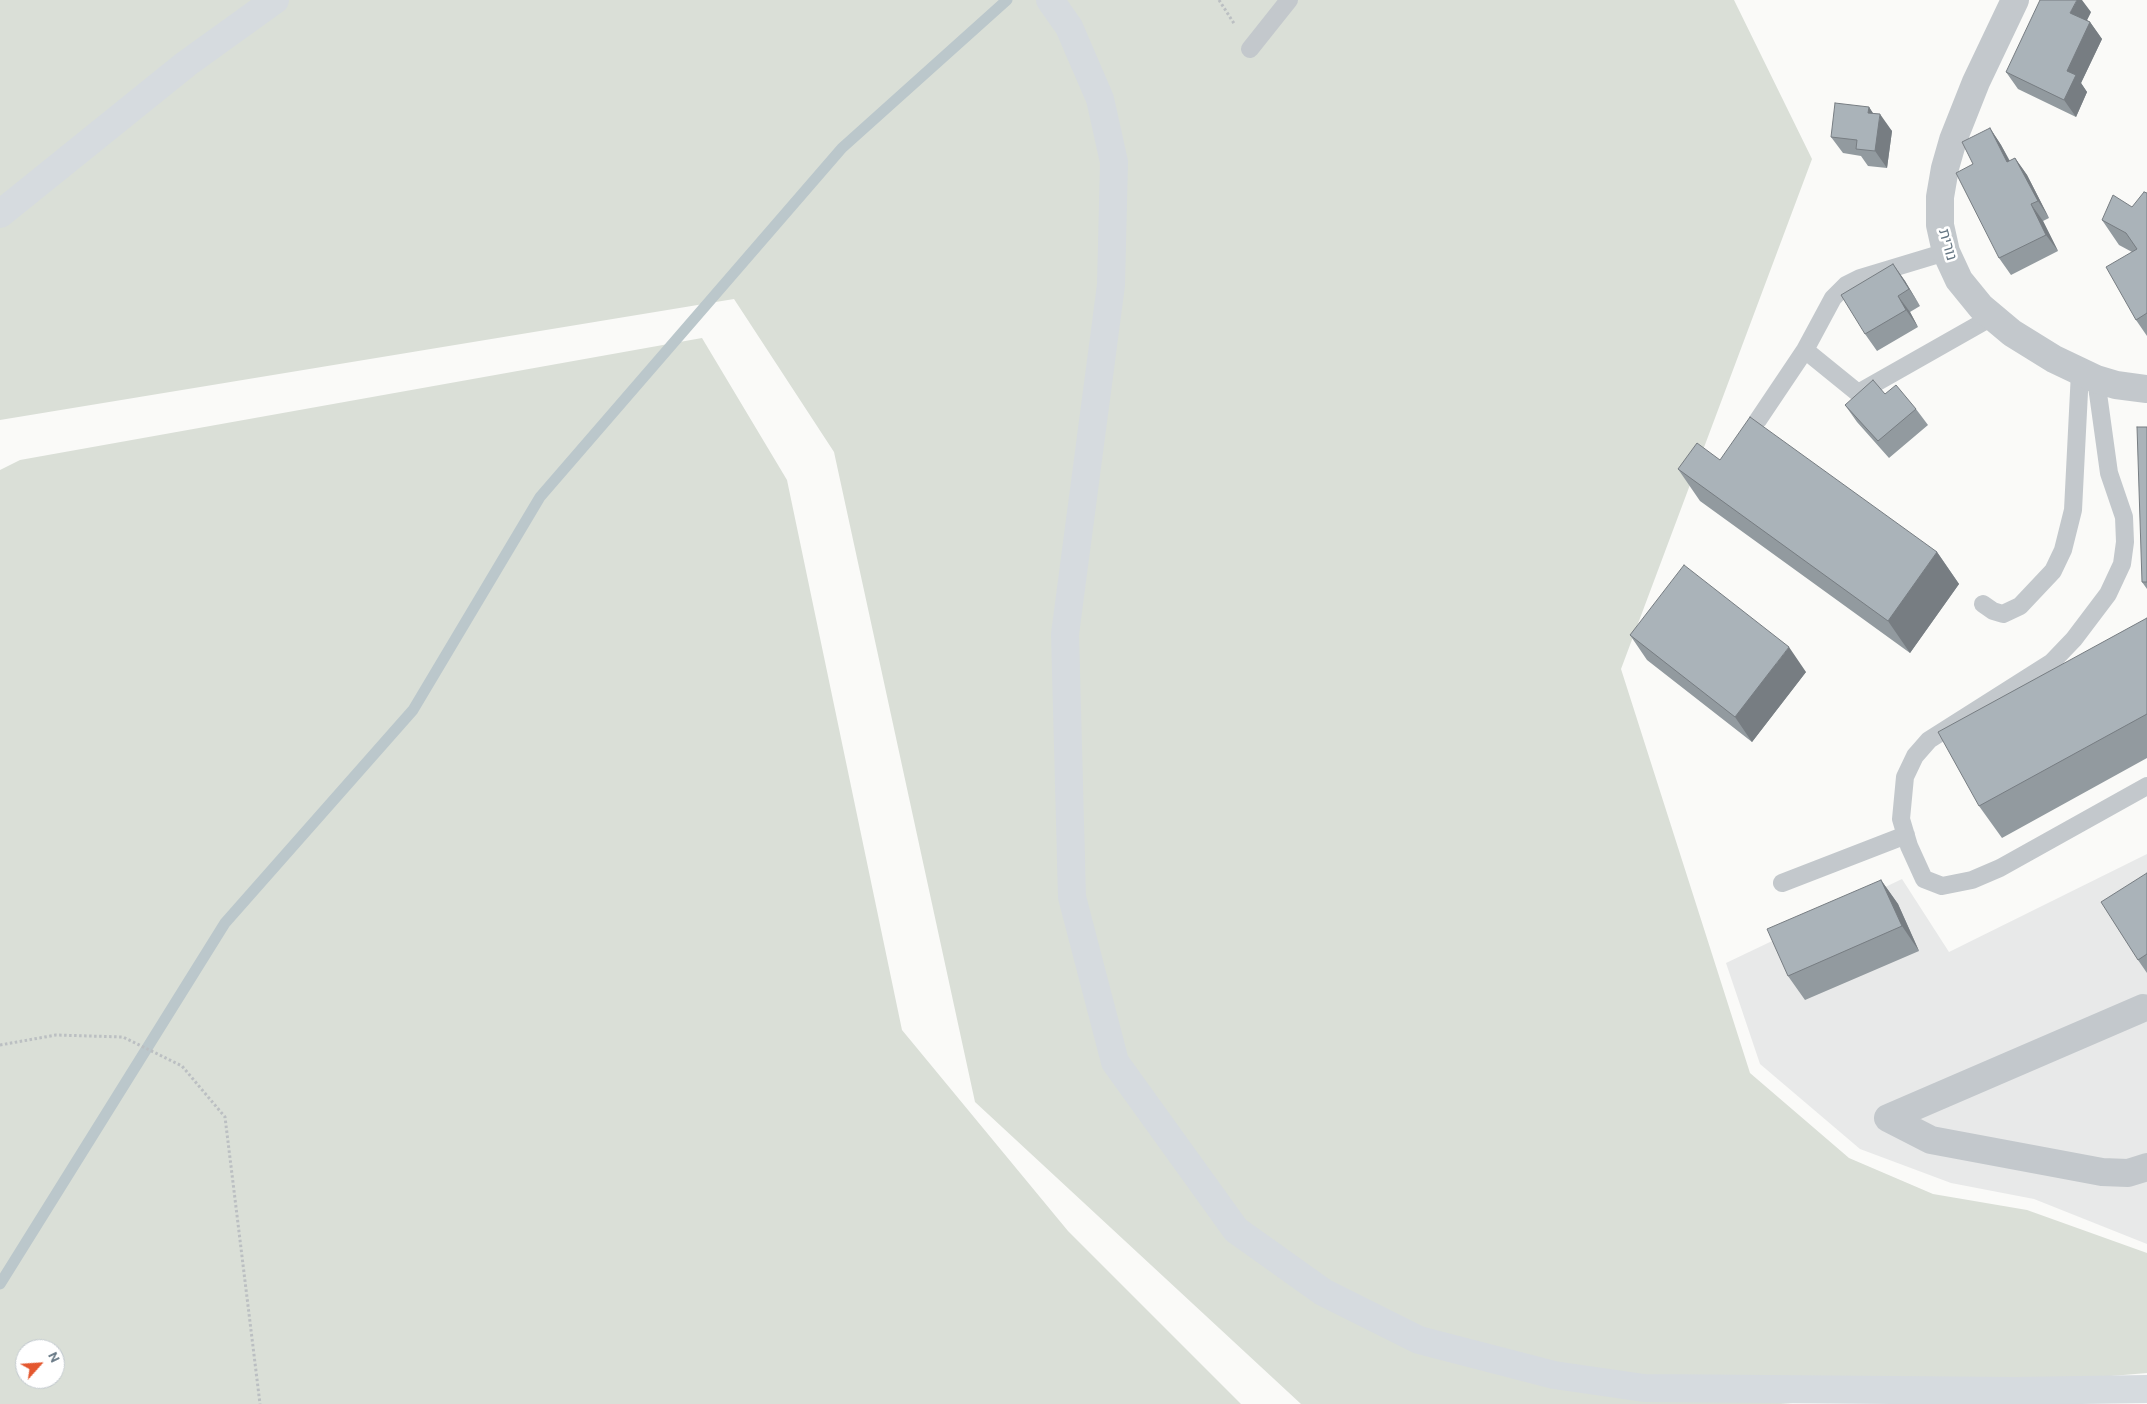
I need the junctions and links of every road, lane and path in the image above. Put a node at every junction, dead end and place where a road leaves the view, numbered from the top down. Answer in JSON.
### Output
{"nodes":[{"id":1,"x":275,"y":0,"type":"edge"},
{"id":2,"x":1050,"y":0,"type":"edge"},
{"id":3,"x":1289,"y":0,"type":"edge"},
{"id":4,"x":2015,"y":0,"type":"edge"},
{"id":5,"x":1250,"y":49,"type":"dead end"},
{"id":6,"x":0,"y":214,"type":"edge"},
{"id":7,"x":1946,"y":252,"type":"junction"},
{"id":8,"x":1992,"y":317,"type":"junction"},
{"id":9,"x":1805,"y":350,"type":"junction"},
{"id":10,"x":2088,"y":375,"type":"junction"},
{"id":11,"x":2147,"y":389,"type":"edge"},
{"id":12,"x":1758,"y":420,"type":"edge"},
{"id":13,"x":1983,"y":604,"type":"dead end"},
{"id":14,"x":2147,"y":786,"type":"edge"},
{"id":15,"x":1906,"y":835,"type":"junction"},
{"id":16,"x":1782,"y":883,"type":"dead end"},
{"id":17,"x":2143,"y":1008,"type":"dead end"},
{"id":18,"x":0,"y":1045,"type":"edge"},
{"id":19,"x":2147,"y":1167,"type":"edge"},
{"id":20,"x":2147,"y":1389,"type":"edge"},
{"id":21,"x":260,"y":1404,"type":"edge"}],
"edges":[{"from":1,"to":6,"type":"main road"},
{"from":2,"to":20,"type":"main road"},
{"from":3,"to":5,"type":"lane"},
{"from":4,"to":7,"type":"street","name":"נורית"},
{"from":7,"to":8,"type":"street","name":"נורית"},
{"from":7,"to":9,"type":"lane"},
{"from":8,"to":9,"type":"lane"},
{"from":8,"to":10,"type":"street","name":"נורית"},
{"from":9,"to":12,"type":"lane"},
{"from":10,"to":11,"type":"street","name":"נורית"},
{"from":10,"to":13,"type":"lane"},
{"from":10,"to":15,"type":"lane"},
{"from":14,"to":15,"type":"lane"},
{"from":15,"to":16,"type":"lane"},
{"from":17,"to":19,"type":"street"},
{"from":18,"to":21,"type":"path"}]}
